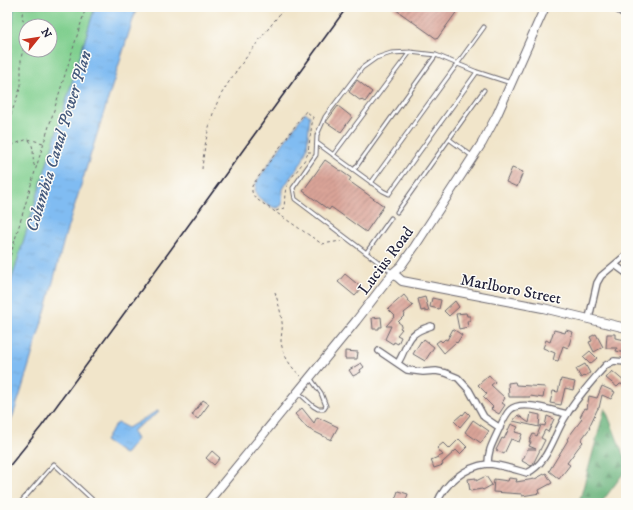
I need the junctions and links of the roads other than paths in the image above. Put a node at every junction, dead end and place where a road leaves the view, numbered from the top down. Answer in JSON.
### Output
{"nodes":[{"id":1,"x":544,"y":8,"type":"edge"},
{"id":2,"x":484,"y":27,"type":"dead end"},
{"id":3,"x":410,"y":52,"type":"junction"},
{"id":4,"x":436,"y":55,"type":"junction"},
{"id":5,"x":457,"y":63,"type":"junction"},
{"id":6,"x":477,"y":72,"type":"junction"},
{"id":7,"x":511,"y":83,"type":"junction"},
{"id":8,"x":484,"y":90,"type":"dead end"},
{"id":9,"x":449,"y":139,"type":"junction"},
{"id":10,"x":317,"y":143,"type":"junction"},
{"id":11,"x":333,"y":155,"type":"junction"},
{"id":12,"x":474,"y":158,"type":"junction"},
{"id":13,"x":354,"y":170,"type":"junction"},
{"id":14,"x":371,"y":183,"type":"junction"},
{"id":15,"x":397,"y":212,"type":"dead end"},
{"id":16,"x":391,"y":218,"type":"dead end"},
{"id":17,"x":366,"y":253,"type":"junction"},
{"id":18,"x":626,"y":255,"type":"edge"},
{"id":19,"x":615,"y":265,"type":"junction"},
{"id":20,"x":393,"y":273,"type":"junction"},
{"id":21,"x":626,"y":273,"type":"edge"},
{"id":22,"x":590,"y":318,"type":"junction"},
{"id":23,"x":431,"y":326,"type":"dead end"},
{"id":24,"x":626,"y":328,"type":"edge"},
{"id":25,"x":379,"y":351,"type":"dead end"},
{"id":26,"x":626,"y":362,"type":"edge"},
{"id":27,"x":398,"y":363,"type":"junction"},
{"id":28,"x":309,"y":378,"type":"junction"},
{"id":29,"x":298,"y":391,"type":"junction"},
{"id":30,"x":567,"y":414,"type":"junction"},
{"id":31,"x":500,"y":428,"type":"junction"},
{"id":32,"x":488,"y":464,"type":"junction"},
{"id":33,"x":20,"y":503,"type":"edge"},
{"id":34,"x":96,"y":503,"type":"edge"},
{"id":35,"x":207,"y":503,"type":"edge"},
{"id":36,"x":437,"y":503,"type":"edge"}],
"edges":[{"from":1,"to":7,"type":"street","name":"Lucius Road"},
{"from":2,"to":5,"type":"lane"},
{"from":3,"to":4,"type":"lane"},
{"from":3,"to":10,"type":"lane"},
{"from":3,"to":11,"type":"lane"},
{"from":4,"to":5,"type":"lane"},
{"from":4,"to":13,"type":"lane"},
{"from":5,"to":6,"type":"lane"},
{"from":5,"to":14,"type":"lane"},
{"from":6,"to":7,"type":"lane"},
{"from":6,"to":14,"type":"lane"},
{"from":7,"to":12,"type":"street","name":"Lucius Road"},
{"from":8,"to":9,"type":"lane"},
{"from":9,"to":12,"type":"lane"},
{"from":9,"to":15,"type":"lane"},
{"from":10,"to":11,"type":"lane"},
{"from":10,"to":17,"type":"lane"},
{"from":11,"to":13,"type":"lane"},
{"from":12,"to":20,"type":"street","name":"Lucius Road"},
{"from":13,"to":14,"type":"lane"},
{"from":16,"to":17,"type":"lane"},
{"from":17,"to":20,"type":"lane"},
{"from":18,"to":19,"type":"street"},
{"from":19,"to":21,"type":"street"},
{"from":19,"to":22,"type":"street"},
{"from":20,"to":22,"type":"street","name":"Marlboro Street"},
{"from":20,"to":28,"type":"street","name":"Lucius Road"},
{"from":22,"to":24,"type":"street","name":"Marlboro Street"},
{"from":23,"to":27,"type":"street"},
{"from":25,"to":27,"type":"street"},
{"from":26,"to":30,"type":"street"},
{"from":27,"to":31,"type":"street"},
{"from":28,"to":29,"type":"street","name":"Lucius Road"},
{"from":28,"to":29,"type":"lane"},
{"from":29,"to":35,"type":"street","name":"Lucius Road"},
{"from":30,"to":31,"type":"street"},
{"from":30,"to":32,"type":"street"},
{"from":31,"to":32,"type":"street"},
{"from":32,"to":36,"type":"street"},
{"from":33,"to":34,"type":"lane"}]}
